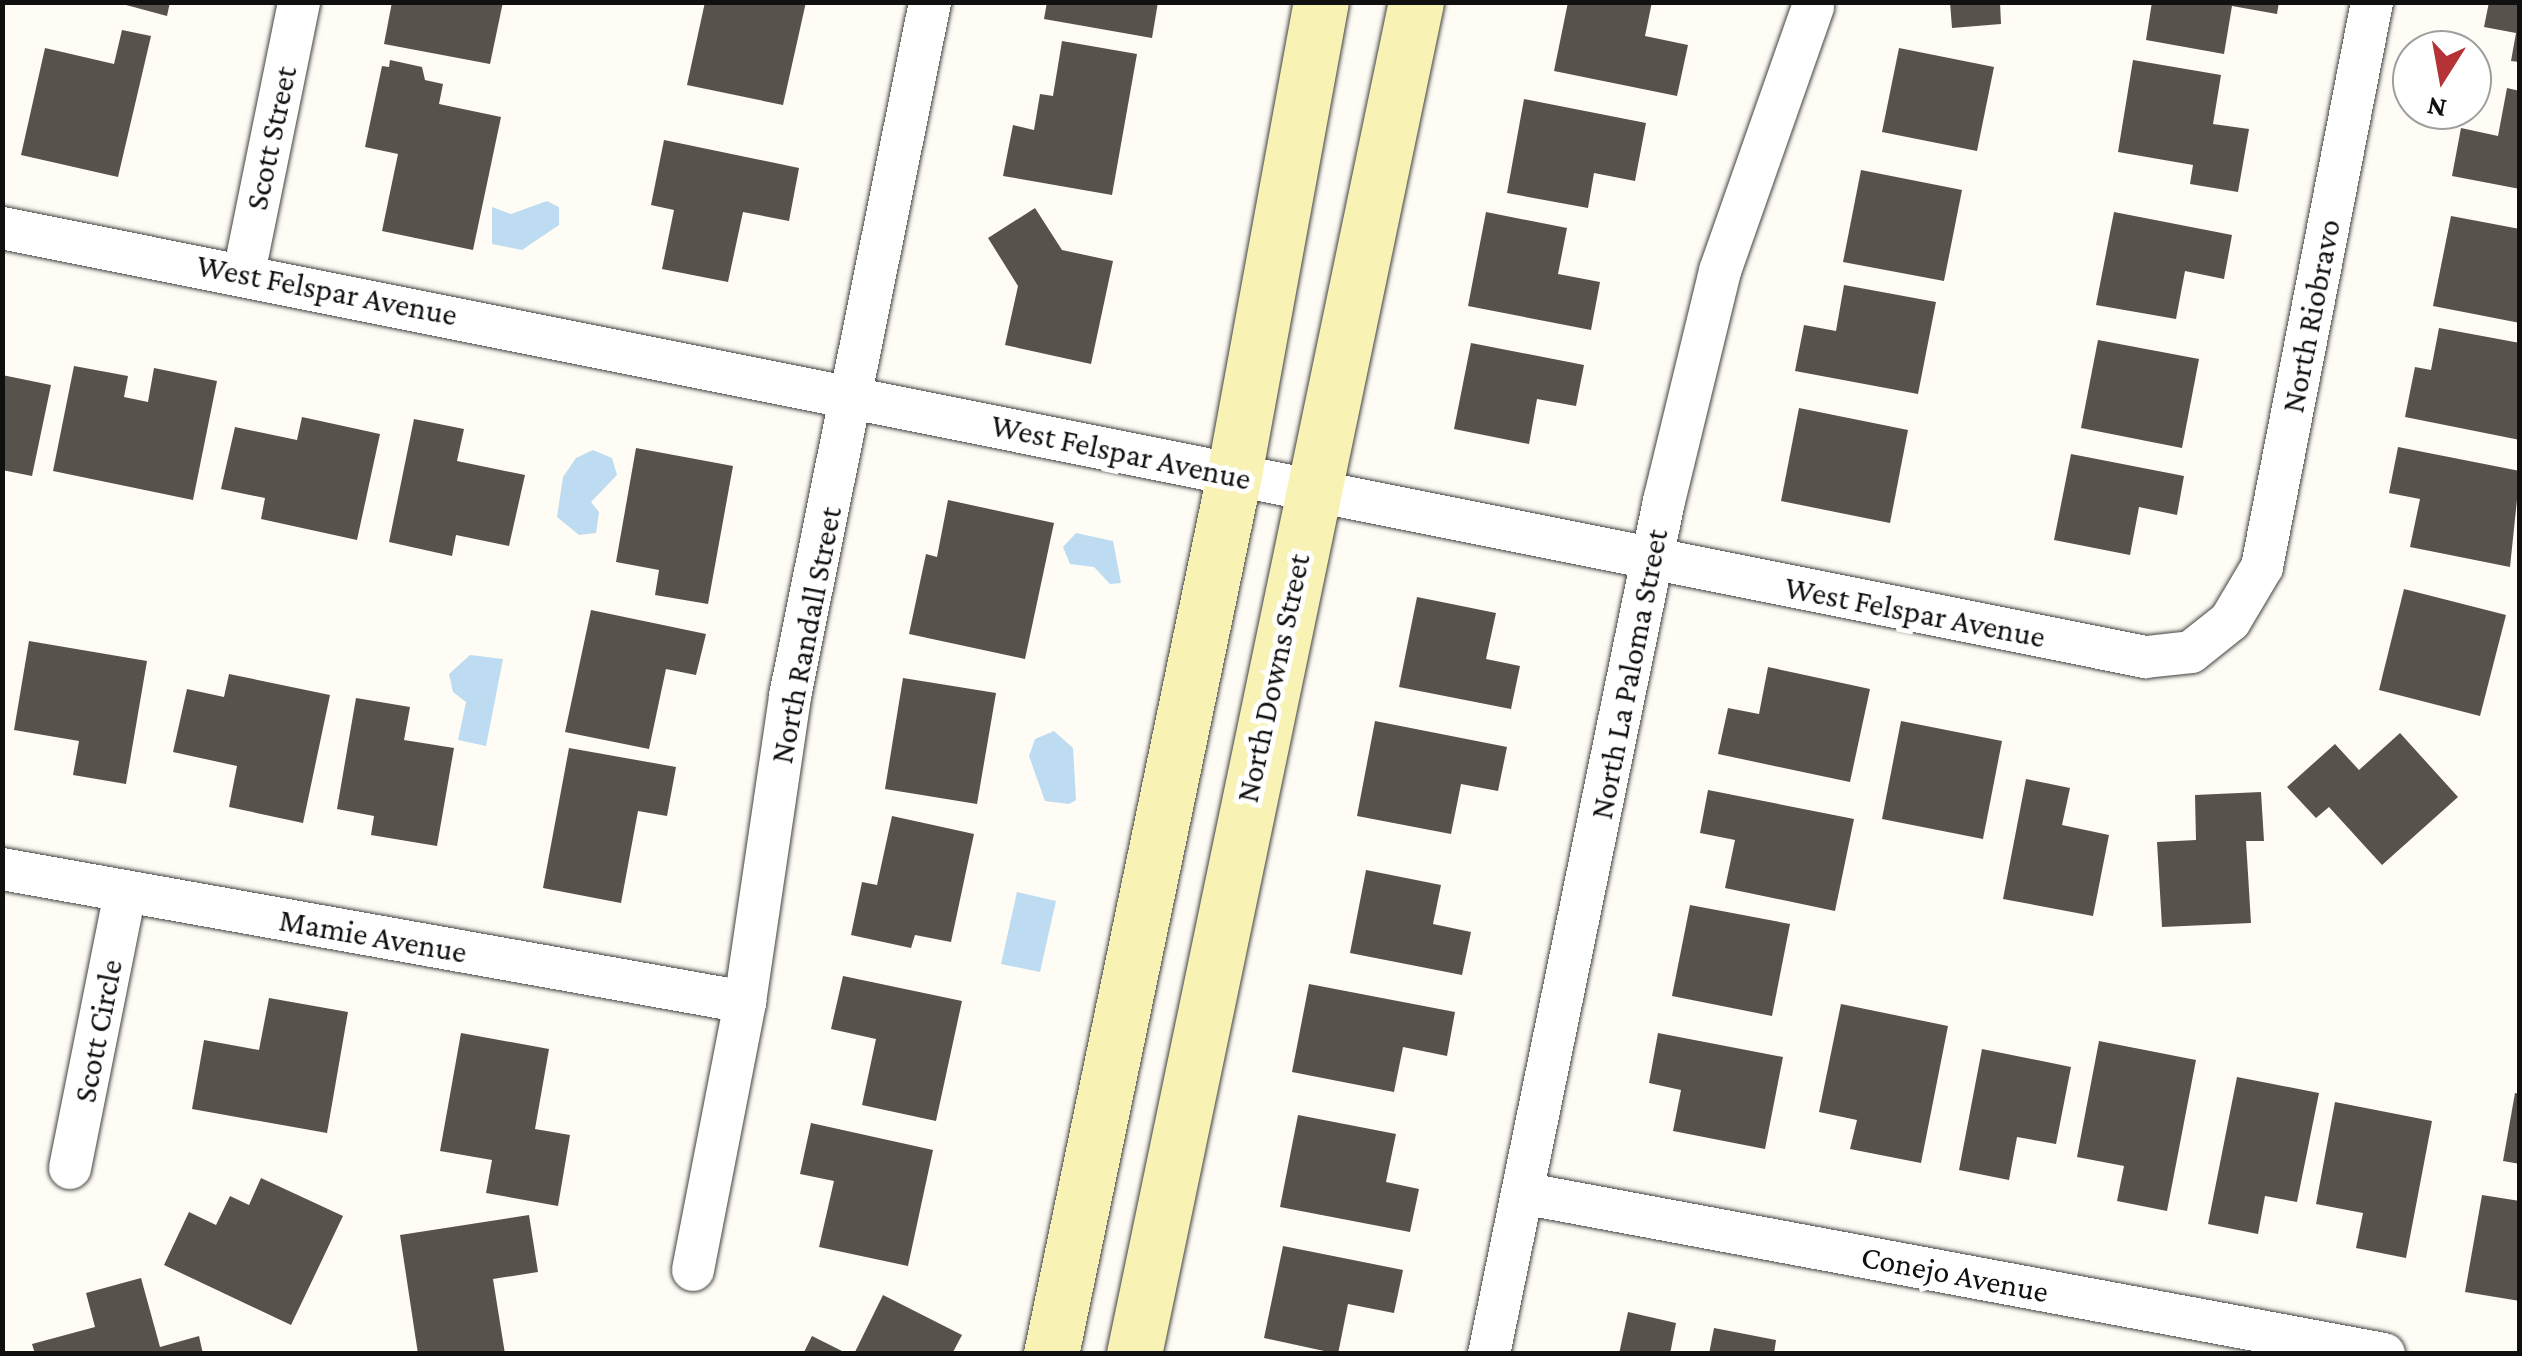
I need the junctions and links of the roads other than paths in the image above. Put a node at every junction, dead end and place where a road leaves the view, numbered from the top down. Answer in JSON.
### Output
{"nodes":[{"id":1,"x":299,"y":2,"type":"edge"},
{"id":2,"x":930,"y":2,"type":"edge"},
{"id":3,"x":1321,"y":2,"type":"edge"},
{"id":4,"x":1416,"y":2,"type":"edge"},
{"id":5,"x":2372,"y":2,"type":"edge"},
{"id":6,"x":1813,"y":7,"type":"dead end"},
{"id":7,"x":2,"y":228,"type":"edge"},
{"id":8,"x":244,"y":273,"type":"junction"},
{"id":9,"x":854,"y":397,"type":"junction"},
{"id":10,"x":1234,"y":476,"type":"junction"},
{"id":11,"x":1312,"y":490,"type":"junction"},
{"id":12,"x":1651,"y":560,"type":"junction"},
{"id":13,"x":2230,"y":622,"type":"joint"},
{"id":14,"x":2,"y":869,"type":"edge"},
{"id":15,"x":126,"y":893,"type":"junction"},
{"id":16,"x":745,"y":1002,"type":"junction"},
{"id":17,"x":70,"y":1168,"type":"dead end"},
{"id":18,"x":1526,"y":1194,"type":"junction"},
{"id":19,"x":693,"y":1270,"type":"dead end"},
{"id":20,"x":1051,"y":1354,"type":"edge"},
{"id":21,"x":1134,"y":1354,"type":"edge"},
{"id":22,"x":1489,"y":1354,"type":"edge"},
{"id":23,"x":2384,"y":1354,"type":"edge"}],
"edges":[{"from":1,"to":8,"type":"street","name":"Scott Street"},
{"from":2,"to":9,"type":"street","name":"North Randall Street"},
{"from":3,"to":10,"type":"main road"},
{"from":4,"to":11,"type":"main road","name":"North Downs Street"},
{"from":5,"to":13,"type":"street","name":"North Riobravo"},
{"from":6,"to":12,"type":"street","name":"North La Paloma Street"},
{"from":7,"to":8,"type":"street","name":"West Felspar Avenue"},
{"from":8,"to":9,"type":"street","name":"West Felspar Avenue"},
{"from":9,"to":10,"type":"street","name":"West Felspar Avenue"},
{"from":9,"to":16,"type":"street","name":"North Randall Street"},
{"from":10,"to":11,"type":"street","name":"West Felspar Avenue"},
{"from":10,"to":20,"type":"main road"},
{"from":11,"to":12,"type":"street","name":"West Felspar Avenue"},
{"from":11,"to":21,"type":"main road","name":"North Downs Street"},
{"from":12,"to":13,"type":"street","name":"West Felspar Avenue"},
{"from":12,"to":18,"type":"street","name":"North La Paloma Street"},
{"from":14,"to":15,"type":"street","name":"Mamie Avenue"},
{"from":15,"to":16,"type":"street","name":"Mamie Avenue"},
{"from":15,"to":17,"type":"street","name":"Scott Circle"},
{"from":16,"to":19,"type":"street","name":"North Randall Street"},
{"from":18,"to":22,"type":"street","name":"North La Paloma Street"},
{"from":18,"to":23,"type":"street","name":"Conejo Avenue"}]}
